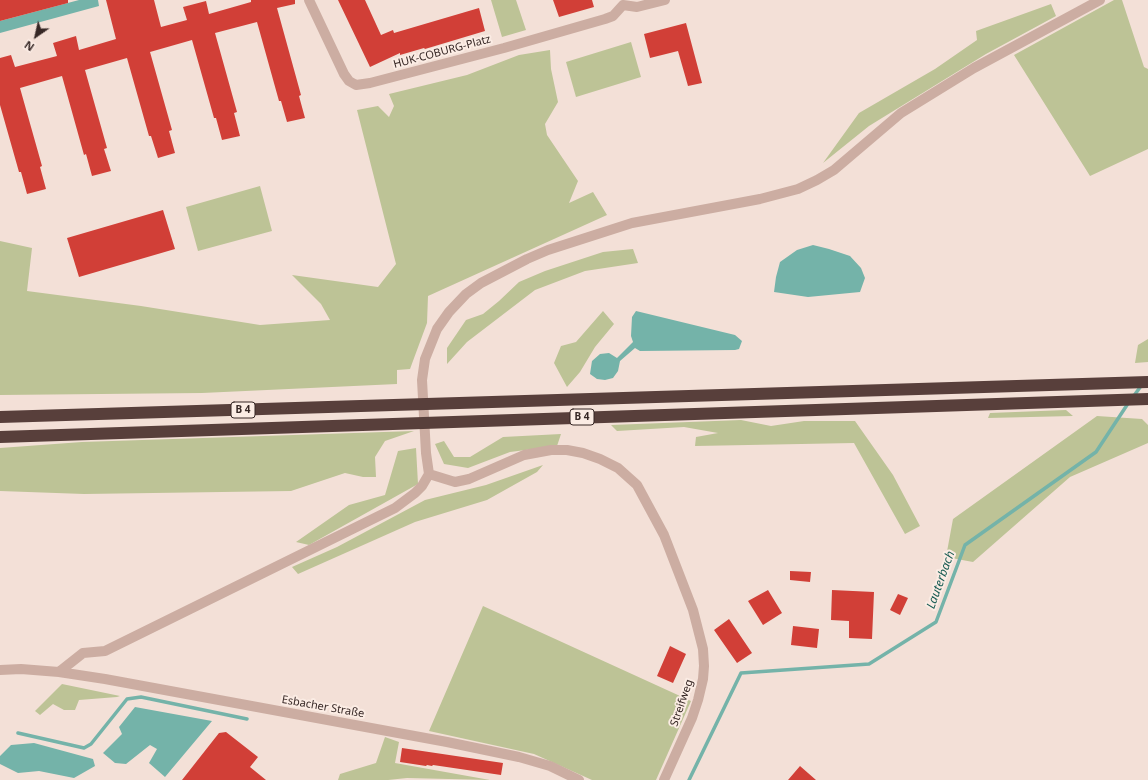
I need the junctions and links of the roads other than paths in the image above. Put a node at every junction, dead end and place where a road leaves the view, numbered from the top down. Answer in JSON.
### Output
{"nodes":[{"id":1,"x":309,"y":0,"type":"edge"},
{"id":2,"x":666,"y":0,"type":"edge"},
{"id":3,"x":1100,"y":0,"type":"edge"},
{"id":4,"x":623,"y":2,"type":"edge"},
{"id":5,"x":1148,"y":382,"type":"edge"},
{"id":6,"x":1148,"y":399,"type":"edge"},
{"id":7,"x":0,"y":417,"type":"edge"},
{"id":8,"x":0,"y":436,"type":"edge"},
{"id":9,"x":429,"y":474,"type":"junction"},
{"id":10,"x":0,"y":670,"type":"edge"},
{"id":11,"x":59,"y":672,"type":"junction"},
{"id":12,"x":579,"y":780,"type":"edge"},
{"id":13,"x":664,"y":780,"type":"edge"}],
"edges":[{"from":1,"to":4,"type":"street","name":"HUK-COBURG-Platz"},
{"from":2,"to":4,"type":"street"},
{"from":3,"to":9,"type":"street"},
{"from":5,"to":7,"type":"highway","number":"B 4"},
{"from":6,"to":8,"type":"highway","number":"B 4"},
{"from":9,"to":11,"type":"street"},
{"from":9,"to":13,"type":"street","name":"Streifweg"},
{"from":10,"to":11,"type":"street","name":"Esbacher Straße"},
{"from":11,"to":12,"type":"street","name":"Esbacher Straße"}]}
